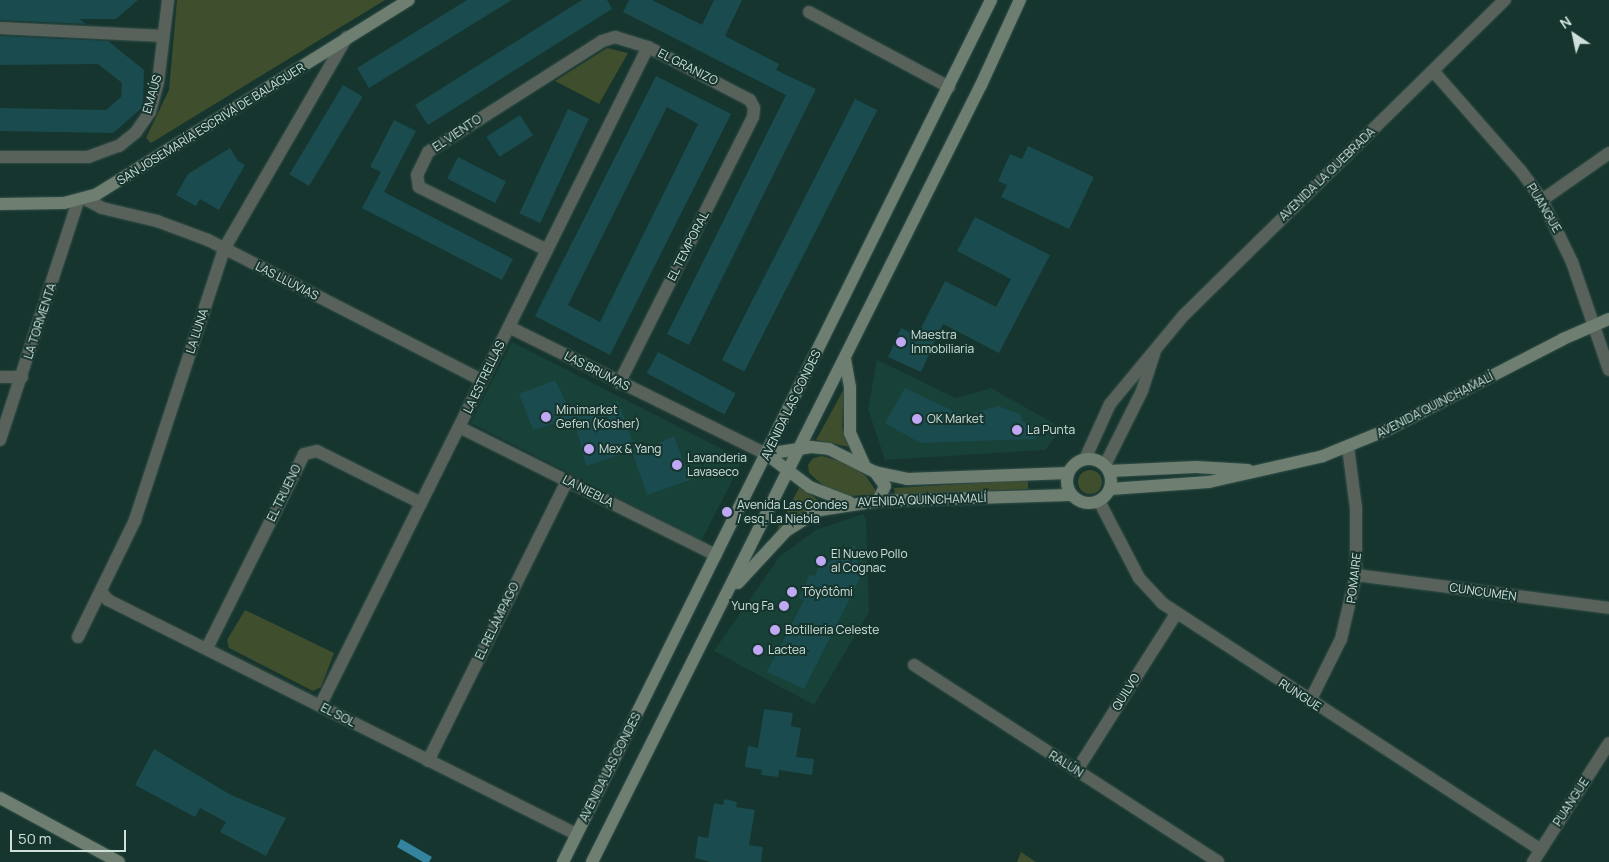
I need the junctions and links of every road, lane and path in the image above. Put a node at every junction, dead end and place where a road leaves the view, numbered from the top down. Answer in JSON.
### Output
{"nodes":[{"id":1,"x":168,"y":0,"type":"edge"},
{"id":2,"x":409,"y":0,"type":"edge"},
{"id":3,"x":1020,"y":0,"type":"edge"},
{"id":4,"x":1505,"y":0,"type":"edge"},
{"id":5,"x":990,"y":3,"type":"edge"},
{"id":6,"x":809,"y":12,"type":"dead end"},
{"id":7,"x":0,"y":28,"type":"edge"},
{"id":8,"x":163,"y":36,"type":"junction"},
{"id":9,"x":615,"y":37,"type":"joint"},
{"id":10,"x":347,"y":38,"type":"junction"},
{"id":11,"x":648,"y":47,"type":"junction"},
{"id":12,"x":1434,"y":72,"type":"junction"},
{"id":13,"x":949,"y":87,"type":"junction"},
{"id":14,"x":754,"y":108,"type":"joint"},
{"id":15,"x":1609,"y":153,"type":"edge"},
{"id":16,"x":0,"y":157,"type":"edge"},
{"id":17,"x":81,"y":200,"type":"junction"},
{"id":18,"x":1542,"y":200,"type":"junction"},
{"id":19,"x":0,"y":204,"type":"edge"},
{"id":20,"x":224,"y":249,"type":"junction"},
{"id":21,"x":547,"y":250,"type":"junction"},
{"id":22,"x":1609,"y":318,"type":"edge"},
{"id":23,"x":1594,"y":324,"type":"junction"},
{"id":24,"x":509,"y":327,"type":"junction"},
{"id":25,"x":1154,"y":353,"type":"junction"},
{"id":26,"x":845,"y":359,"type":"junction"},
{"id":27,"x":1609,"y":370,"type":"edge"},
{"id":28,"x":0,"y":377,"type":"edge"},
{"id":29,"x":22,"y":377,"type":"junction"},
{"id":30,"x":482,"y":380,"type":"junction"},
{"id":31,"x":619,"y":383,"type":"junction"},
{"id":32,"x":459,"y":427,"type":"junction"},
{"id":33,"x":0,"y":440,"type":"edge"},
{"id":34,"x":1348,"y":447,"type":"junction"},
{"id":35,"x":800,"y":449,"type":"junction"},
{"id":36,"x":766,"y":454,"type":"junction"},
{"id":37,"x":1085,"y":459,"type":"junction"},
{"id":38,"x":864,"y":464,"type":"junction"},
{"id":39,"x":1107,"y":468,"type":"junction"},
{"id":40,"x":1253,"y":470,"type":"junction"},
{"id":41,"x":788,"y":472,"type":"junction"},
{"id":42,"x":875,"y":472,"type":"junction"},
{"id":43,"x":1068,"y":473,"type":"junction"},
{"id":44,"x":567,"y":481,"type":"junction"},
{"id":45,"x":1110,"y":489,"type":"junction"},
{"id":46,"x":1071,"y":495,"type":"junction"},
{"id":47,"x":878,"y":501,"type":"junction"},
{"id":48,"x":1099,"y":501,"type":"junction"},
{"id":49,"x":422,"y":503,"type":"junction"},
{"id":50,"x":856,"y":503,"type":"junction"},
{"id":51,"x":716,"y":555,"type":"junction"},
{"id":52,"x":1356,"y":575,"type":"junction"},
{"id":53,"x":102,"y":593,"type":"junction"},
{"id":54,"x":726,"y":596,"type":"junction"},
{"id":55,"x":1609,"y":608,"type":"edge"},
{"id":56,"x":1176,"y":614,"type":"junction"},
{"id":57,"x":78,"y":637,"type":"dead end"},
{"id":58,"x":206,"y":648,"type":"junction"},
{"id":59,"x":914,"y":665,"type":"dead end"},
{"id":60,"x":1310,"y":701,"type":"junction"},
{"id":61,"x":320,"y":706,"type":"junction"},
{"id":62,"x":1609,"y":743,"type":"edge"},
{"id":63,"x":428,"y":761,"type":"junction"},
{"id":64,"x":1077,"y":770,"type":"junction"},
{"id":65,"x":0,"y":798,"type":"edge"},
{"id":66,"x":576,"y":834,"type":"junction"},
{"id":67,"x":1540,"y":850,"type":"junction"},
{"id":68,"x":119,"y":862,"type":"edge"},
{"id":69,"x":562,"y":862,"type":"edge"},
{"id":70,"x":592,"y":862,"type":"edge"},
{"id":71,"x":1218,"y":862,"type":"edge"},
{"id":72,"x":1533,"y":862,"type":"edge"}],
"edges":[{"from":1,"to":8,"type":"street","name":"EMAÚS"},
{"from":2,"to":10,"type":"main road","name":"SAN JOSEMARÍA ESCRIVÁ DE BALAGUER"},
{"from":3,"to":26,"type":"main road"},
{"from":4,"to":12,"type":"street","name":"AVENIDA LA QUEBRADA"},
{"from":5,"to":13,"type":"main road","name":"AVENIDA LAS CONDES"},
{"from":6,"to":13,"type":"street"},
{"from":7,"to":8,"type":"street"},
{"from":8,"to":16,"type":"street","name":"EMAÚS"},
{"from":9,"to":11,"type":"street","name":"EL GRANIZO"},
{"from":9,"to":21,"type":"street","name":"EL VIENTO"},
{"from":10,"to":17,"type":"main road","name":"SAN JOSEMARÍA ESCRIVÁ DE BALAGUER"},
{"from":10,"to":20,"type":"street","name":"LA LUNA"},
{"from":11,"to":14,"type":"street","name":"EL GRANIZO"},
{"from":11,"to":21,"type":"street","name":"LA ESTRELLAS"},
{"from":12,"to":18,"type":"street","name":"PUANGUE"},
{"from":12,"to":25,"type":"street","name":"AVENIDA LA QUEBRADA"},
{"from":13,"to":36,"type":"main road","name":"AVENIDA LAS CONDES"},
{"from":14,"to":31,"type":"street","name":"EL TEMPORAL"},
{"from":15,"to":18,"type":"street"},
{"from":17,"to":19,"type":"main road","name":"SAN JOSEMARÍA ESCRIVÁ DE BALAGUER"},
{"from":17,"to":20,"type":"street","name":"LAS LLUVIAS"},
{"from":17,"to":29,"type":"street","name":"LA TORMENTA"},
{"from":18,"to":23,"type":"street","name":"PUANGUE"},
{"from":20,"to":30,"type":"street","name":"LAS LLUVIAS"},
{"from":20,"to":53,"type":"street","name":"LA LUNA"},
{"from":21,"to":24,"type":"street","name":"LA ESTRELLAS"},
{"from":22,"to":23,"type":"main road","name":"AVENIDA QUINCHAMALÍ"},
{"from":23,"to":27,"type":"street","name":"PUANGUE"},
{"from":23,"to":34,"type":"main road","name":"AVENIDA QUINCHAMALÍ"},
{"from":24,"to":30,"type":"street","name":"LA ESTRELLAS"},
{"from":24,"to":31,"type":"street","name":"LAS BRUMAS"},
{"from":25,"to":37,"type":"street","name":"AVENIDA LA QUEBRADA"},
{"from":25,"to":39,"type":"street","name":"AVENIDA LA QUEBRADA"},
{"from":26,"to":35,"type":"main road"},
{"from":26,"to":38,"type":"main road"},
{"from":28,"to":29,"type":"street"},
{"from":29,"to":33,"type":"street","name":"LA TORMENTA"},
{"from":30,"to":32,"type":"street","name":"LA ESTRELLAS"},
{"from":31,"to":36,"type":"street","name":"LAS BRUMAS"},
{"from":32,"to":44,"type":"street","name":"LA NIEBLA"},
{"from":32,"to":49,"type":"street","name":"LA ESTRELLAS"},
{"from":34,"to":40,"type":"main road","name":"AVENIDA QUINCHAMALÍ"},
{"from":34,"to":52,"type":"street","name":"POMAIRE"},
{"from":35,"to":36,"type":"main road","name":"AVENIDA QUINCHAMALÍ"},
{"from":35,"to":38,"type":"main road","name":"AVENIDA QUINCHAMALÍ"},
{"from":35,"to":41,"type":"main road"},
{"from":36,"to":41,"type":"main road","name":"AVENIDA QUINCHAMALÍ"},
{"from":36,"to":51,"type":"main road","name":"AVENIDA LAS CONDES"},
{"from":37,"to":39,"type":"main road"},
{"from":37,"to":43,"type":"main road"},
{"from":38,"to":42,"type":"main road","name":"AVENIDA QUINCHAMALÍ"},
{"from":39,"to":40,"type":"main road","name":"AVENIDA QUINCHAMALÍ"},
{"from":39,"to":45,"type":"main road"},
{"from":40,"to":45,"type":"main road","name":"AVENIDA QUINCHAMALÍ"},
{"from":41,"to":50,"type":"main road","name":"AVENIDA QUINCHAMALÍ"},
{"from":41,"to":54,"type":"main road"},
{"from":42,"to":43,"type":"main road","name":"AVENIDA QUINCHAMALÍ"},
{"from":42,"to":47,"type":"main road"},
{"from":43,"to":46,"type":"main road"},
{"from":44,"to":51,"type":"street","name":"LA NIEBLA"},
{"from":44,"to":63,"type":"street","name":"EL RELÁMPAGO"},
{"from":45,"to":48,"type":"main road"},
{"from":46,"to":47,"type":"main road","name":"AVENIDA QUINCHAMALÍ"},
{"from":46,"to":48,"type":"main road"},
{"from":47,"to":50,"type":"main road","name":"AVENIDA QUINCHAMALÍ"},
{"from":48,"to":56,"type":"street","name":"RUNGUE"},
{"from":49,"to":58,"type":"street","name":"EL TRUENO"},
{"from":49,"to":61,"type":"street","name":"LA ESTRELLAS"},
{"from":50,"to":54,"type":"main road"},
{"from":51,"to":66,"type":"main road","name":"AVENIDA LAS CONDES"},
{"from":52,"to":55,"type":"street","name":"CUNCUMÉN"},
{"from":52,"to":60,"type":"street","name":"POMAIRE"},
{"from":53,"to":57,"type":"street","name":"LA LUNA"},
{"from":53,"to":58,"type":"street","name":"EL SOL"},
{"from":54,"to":70,"type":"main road"},
{"from":56,"to":60,"type":"street","name":"RUNGUE"},
{"from":56,"to":64,"type":"street","name":"QUILVO"},
{"from":58,"to":61,"type":"street","name":"EL SOL"},
{"from":59,"to":64,"type":"street","name":"RALÚN"},
{"from":60,"to":67,"type":"street","name":"RUNGUE"},
{"from":61,"to":63,"type":"street","name":"EL SOL"},
{"from":62,"to":67,"type":"street","name":"PUANGUE"},
{"from":63,"to":66,"type":"street","name":"EL SOL"},
{"from":64,"to":71,"type":"street","name":"RALÚN"},
{"from":65,"to":68,"type":"main road"},
{"from":66,"to":69,"type":"main road","name":"AVENIDA LAS CONDES"},
{"from":67,"to":72,"type":"street","name":"PUANGUE"}]}
